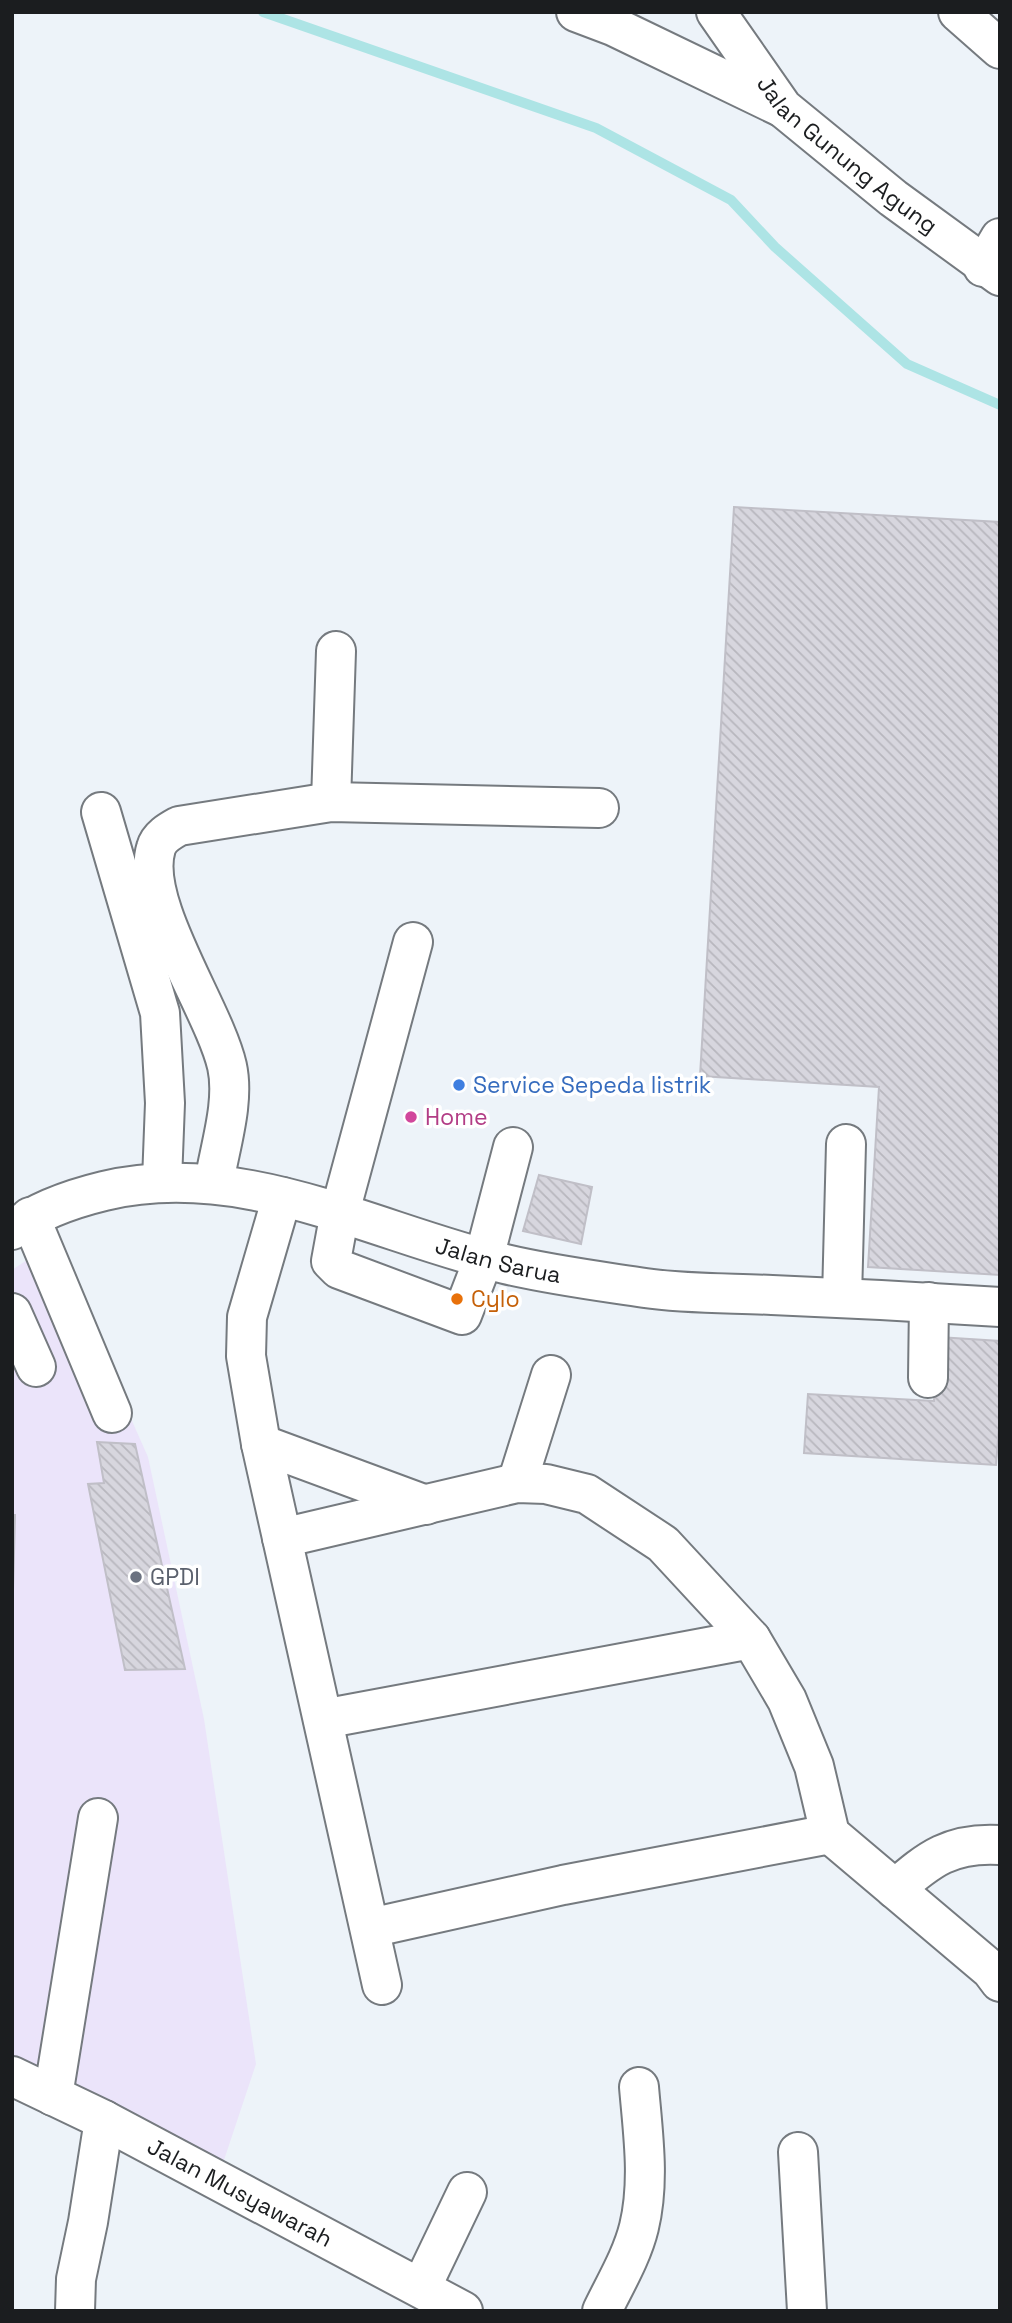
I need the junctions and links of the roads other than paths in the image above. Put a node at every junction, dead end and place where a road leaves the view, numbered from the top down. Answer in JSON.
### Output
{"nodes":[{"id":1,"x":576,"y":12,"type":"edge"},
{"id":2,"x":716,"y":12,"type":"edge"},
{"id":3,"x":958,"y":12,"type":"edge"},
{"id":4,"x":623,"y":19,"type":"edge"},
{"id":5,"x":1000,"y":49,"type":"edge"},
{"id":6,"x":783,"y":108,"type":"junction"},
{"id":7,"x":994,"y":260,"type":"edge"},
{"id":8,"x":337,"y":651,"type":"dead end"},
{"id":9,"x":331,"y":802,"type":"junction"},
{"id":10,"x":599,"y":808,"type":"dead end"},
{"id":11,"x":100,"y":812,"type":"dead end"},
{"id":12,"x":413,"y":942,"type":"dead end"},
{"id":13,"x":846,"y":1144,"type":"dead end"},
{"id":14,"x":513,"y":1147,"type":"dead end"},
{"id":15,"x":162,"y":1181,"type":"junction"},
{"id":16,"x":214,"y":1183,"type":"junction"},
{"id":17,"x":282,"y":1197,"type":"junction"},
{"id":18,"x":340,"y":1212,"type":"junction"},
{"id":19,"x":21,"y":1224,"type":"edge"},
{"id":20,"x":484,"y":1258,"type":"junction"},
{"id":21,"x":842,"y":1298,"type":"junction"},
{"id":22,"x":929,"y":1302,"type":"junction"},
{"id":23,"x":1000,"y":1307,"type":"edge"},
{"id":24,"x":12,"y":1313,"type":"edge"},
{"id":25,"x":36,"y":1367,"type":"dead end"},
{"id":26,"x":551,"y":1375,"type":"dead end"},
{"id":27,"x":928,"y":1378,"type":"dead end"},
{"id":28,"x":112,"y":1413,"type":"dead end"},
{"id":29,"x":261,"y":1444,"type":"junction"},
{"id":30,"x":517,"y":1483,"type":"junction"},
{"id":31,"x":426,"y":1505,"type":"junction"},
{"id":32,"x":282,"y":1538,"type":"junction"},
{"id":33,"x":751,"y":1639,"type":"junction"},
{"id":34,"x":323,"y":1719,"type":"junction"},
{"id":35,"x":98,"y":1818,"type":"dead end"},
{"id":36,"x":830,"y":1834,"type":"junction"},
{"id":37,"x":1000,"y":1844,"type":"edge"},
{"id":38,"x":895,"y":1889,"type":"junction"},
{"id":39,"x":370,"y":1928,"type":"junction"},
{"id":40,"x":997,"y":1973,"type":"edge"},
{"id":41,"x":382,"y":1985,"type":"dead end"},
{"id":42,"x":12,"y":2076,"type":"edge"},
{"id":43,"x":639,"y":2087,"type":"dead end"},
{"id":44,"x":53,"y":2096,"type":"junction"},
{"id":45,"x":104,"y":2120,"type":"junction"},
{"id":46,"x":798,"y":2152,"type":"dead end"},
{"id":47,"x":467,"y":2192,"type":"dead end"},
{"id":48,"x":437,"y":2301,"type":"edge"},
{"id":49,"x":75,"y":2311,"type":"edge"},
{"id":50,"x":602,"y":2311,"type":"edge"},
{"id":51,"x":807,"y":2311,"type":"edge"}],
"edges":[{"from":1,"to":4,"type":"street"},
{"from":2,"to":6,"type":"street","name":"Jalan Gunung Agung"},
{"from":3,"to":5,"type":"street"},
{"from":4,"to":6,"type":"street"},
{"from":6,"to":7,"type":"street","name":"Jalan Gunung Agung"},
{"from":8,"to":9,"type":"street"},
{"from":9,"to":10,"type":"street"},
{"from":9,"to":16,"type":"street"},
{"from":11,"to":15,"type":"street"},
{"from":12,"to":18,"type":"street"},
{"from":13,"to":21,"type":"street"},
{"from":14,"to":20,"type":"street"},
{"from":15,"to":16,"type":"street","name":"Jalan Sarua"},
{"from":15,"to":19,"type":"street","name":"Jalan Sarua"},
{"from":16,"to":17,"type":"street","name":"Jalan Sarua"},
{"from":17,"to":18,"type":"street","name":"Jalan Sarua"},
{"from":17,"to":29,"type":"street"},
{"from":18,"to":20,"type":"street","name":"Jalan Sarua"},
{"from":18,"to":20,"type":"street"},
{"from":19,"to":28,"type":"street"},
{"from":20,"to":21,"type":"street","name":"Jalan Sarua"},
{"from":21,"to":22,"type":"street","name":"Jalan Sarua"},
{"from":22,"to":23,"type":"street","name":"Jalan Sarua"},
{"from":22,"to":27,"type":"street"},
{"from":24,"to":25,"type":"street"},
{"from":26,"to":30,"type":"street"},
{"from":29,"to":31,"type":"street"},
{"from":29,"to":32,"type":"street"},
{"from":30,"to":31,"type":"street"},
{"from":30,"to":33,"type":"street"},
{"from":31,"to":32,"type":"street"},
{"from":32,"to":34,"type":"street"},
{"from":33,"to":34,"type":"street"},
{"from":33,"to":36,"type":"street"},
{"from":34,"to":39,"type":"street"},
{"from":35,"to":44,"type":"street"},
{"from":36,"to":38,"type":"street"},
{"from":36,"to":39,"type":"street"},
{"from":37,"to":38,"type":"street"},
{"from":38,"to":40,"type":"street"},
{"from":39,"to":41,"type":"street"},
{"from":42,"to":44,"type":"street","name":"Jalan Musyawarah"},
{"from":43,"to":50,"type":"street"},
{"from":44,"to":45,"type":"street","name":"Jalan Musyawarah"},
{"from":45,"to":48,"type":"street","name":"Jalan Musyawarah"},
{"from":45,"to":49,"type":"street"},
{"from":46,"to":51,"type":"street"},
{"from":47,"to":48,"type":"street"}]}
